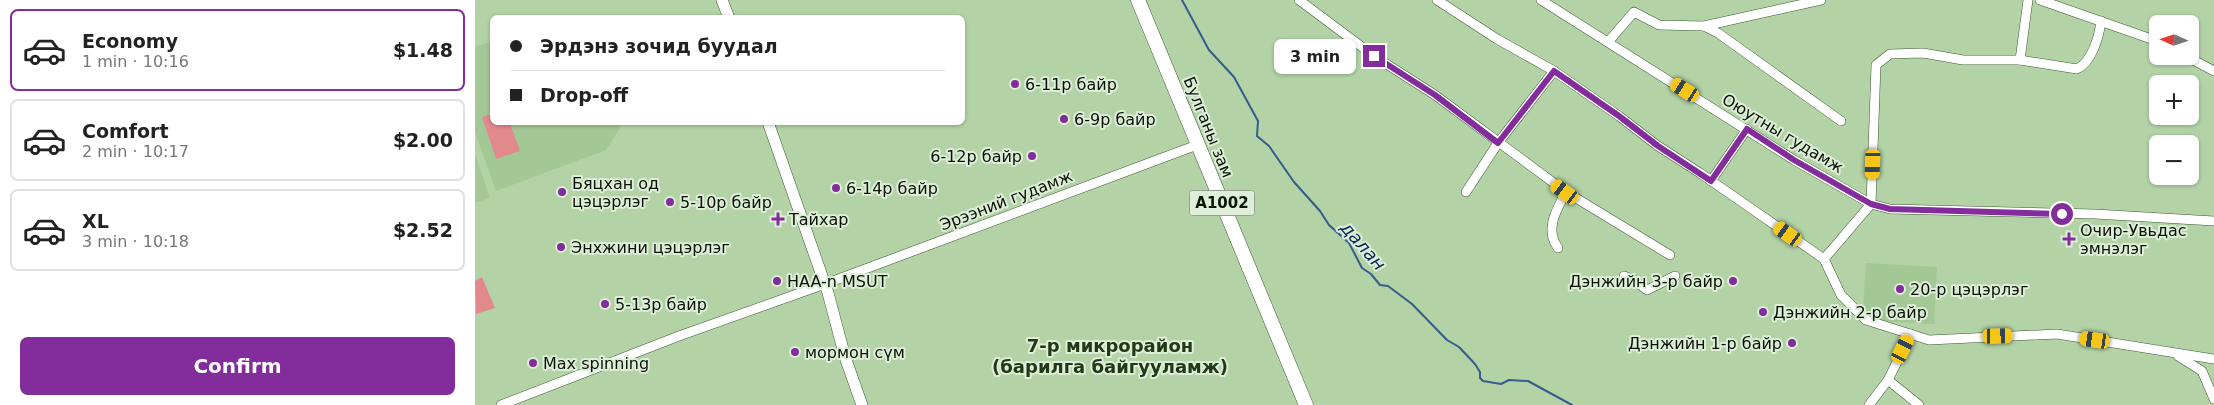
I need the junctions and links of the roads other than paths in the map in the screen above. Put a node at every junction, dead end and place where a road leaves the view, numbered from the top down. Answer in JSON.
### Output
{"nodes":[{"id":1,"x":722,"y":0,"type":"edge"},
{"id":2,"x":1138,"y":0,"type":"edge"},
{"id":3,"x":1299,"y":0,"type":"edge"},
{"id":4,"x":1437,"y":0,"type":"edge"},
{"id":5,"x":1541,"y":0,"type":"edge"},
{"id":6,"x":1821,"y":0,"type":"edge"},
{"id":7,"x":2028,"y":0,"type":"edge"},
{"id":8,"x":2040,"y":0,"type":"edge"},
{"id":9,"x":728,"y":15,"type":"edge"},
{"id":10,"x":2101,"y":21,"type":"junction"},
{"id":11,"x":1704,"y":26,"type":"junction"},
{"id":12,"x":2149,"y":38,"type":"edge"},
{"id":13,"x":1608,"y":42,"type":"junction"},
{"id":14,"x":2020,"y":60,"type":"junction"},
{"id":15,"x":2199,"y":63,"type":"edge"},
{"id":16,"x":1554,"y":71,"type":"junction"},
{"id":17,"x":2214,"y":71,"type":"edge"},
{"id":18,"x":1841,"y":120,"type":"dead end"},
{"id":19,"x":769,"y":125,"type":"edge"},
{"id":20,"x":1747,"y":129,"type":"junction"},
{"id":21,"x":1498,"y":143,"type":"junction"},
{"id":22,"x":1197,"y":145,"type":"junction"},
{"id":23,"x":1711,"y":181,"type":"junction"},
{"id":24,"x":1466,"y":192,"type":"dead end"},
{"id":25,"x":1565,"y":192,"type":"junction"},
{"id":26,"x":1871,"y":204,"type":"junction"},
{"id":27,"x":2214,"y":221,"type":"edge"},
{"id":28,"x":1558,"y":248,"type":"dead end"},
{"id":29,"x":1670,"y":255,"type":"dead end"},
{"id":30,"x":1824,"y":259,"type":"junction"},
{"id":31,"x":1624,"y":276,"type":"dead end"},
{"id":32,"x":1675,"y":276,"type":"dead end"},
{"id":33,"x":825,"y":284,"type":"junction"},
{"id":34,"x":1911,"y":334,"type":"junction"},
{"id":35,"x":2171,"y":353,"type":"junction"},
{"id":36,"x":2214,"y":359,"type":"edge"},
{"id":37,"x":1888,"y":380,"type":"junction"},
{"id":38,"x":2214,"y":399,"type":"edge"},
{"id":39,"x":501,"y":405,"type":"edge"},
{"id":40,"x":862,"y":405,"type":"edge"},
{"id":41,"x":1306,"y":405,"type":"edge"},
{"id":42,"x":1869,"y":405,"type":"edge"},
{"id":43,"x":1919,"y":405,"type":"edge"}],
"edges":[{"from":1,"to":9,"type":"main road"},
{"from":2,"to":22,"type":"highway","name":"Булганы зам","number":"A1002"},
{"from":3,"to":21,"type":"street"},
{"from":4,"to":16,"type":"street"},
{"from":5,"to":13,"type":"street","name":"Оюутны гудамж"},
{"from":6,"to":11,"type":"street"},
{"from":7,"to":14,"type":"street"},
{"from":8,"to":10,"type":"street"},
{"from":10,"to":12,"type":"street"},
{"from":10,"to":14,"type":"street"},
{"from":11,"to":13,"type":"street"},
{"from":11,"to":18,"type":"street"},
{"from":13,"to":20,"type":"street","name":"Оюутны гудамж"},
{"from":14,"to":26,"type":"street"},
{"from":15,"to":17,"type":"street"},
{"from":16,"to":21,"type":"street"},
{"from":16,"to":23,"type":"street"},
{"from":19,"to":33,"type":"main road"},
{"from":20,"to":23,"type":"street"},
{"from":20,"to":26,"type":"street","name":"Оюутны гудамж"},
{"from":21,"to":24,"type":"street"},
{"from":21,"to":25,"type":"street"},
{"from":22,"to":33,"type":"street","name":"Эрээний гудамж"},
{"from":22,"to":41,"type":"highway","name":"Булганы зам","number":"A1002"},
{"from":23,"to":30,"type":"street"},
{"from":25,"to":28,"type":"street"},
{"from":25,"to":29,"type":"street"},
{"from":26,"to":27,"type":"street","name":"Оюутны гудамж"},
{"from":26,"to":30,"type":"street"},
{"from":30,"to":34,"type":"street"},
{"from":31,"to":32,"type":"street"},
{"from":33,"to":39,"type":"street","name":"Эрээний гудамж"},
{"from":33,"to":40,"type":"main road"},
{"from":34,"to":35,"type":"street"},
{"from":34,"to":37,"type":"street"},
{"from":35,"to":36,"type":"street"},
{"from":35,"to":38,"type":"street"},
{"from":37,"to":42,"type":"street"},
{"from":37,"to":43,"type":"street"}]}
